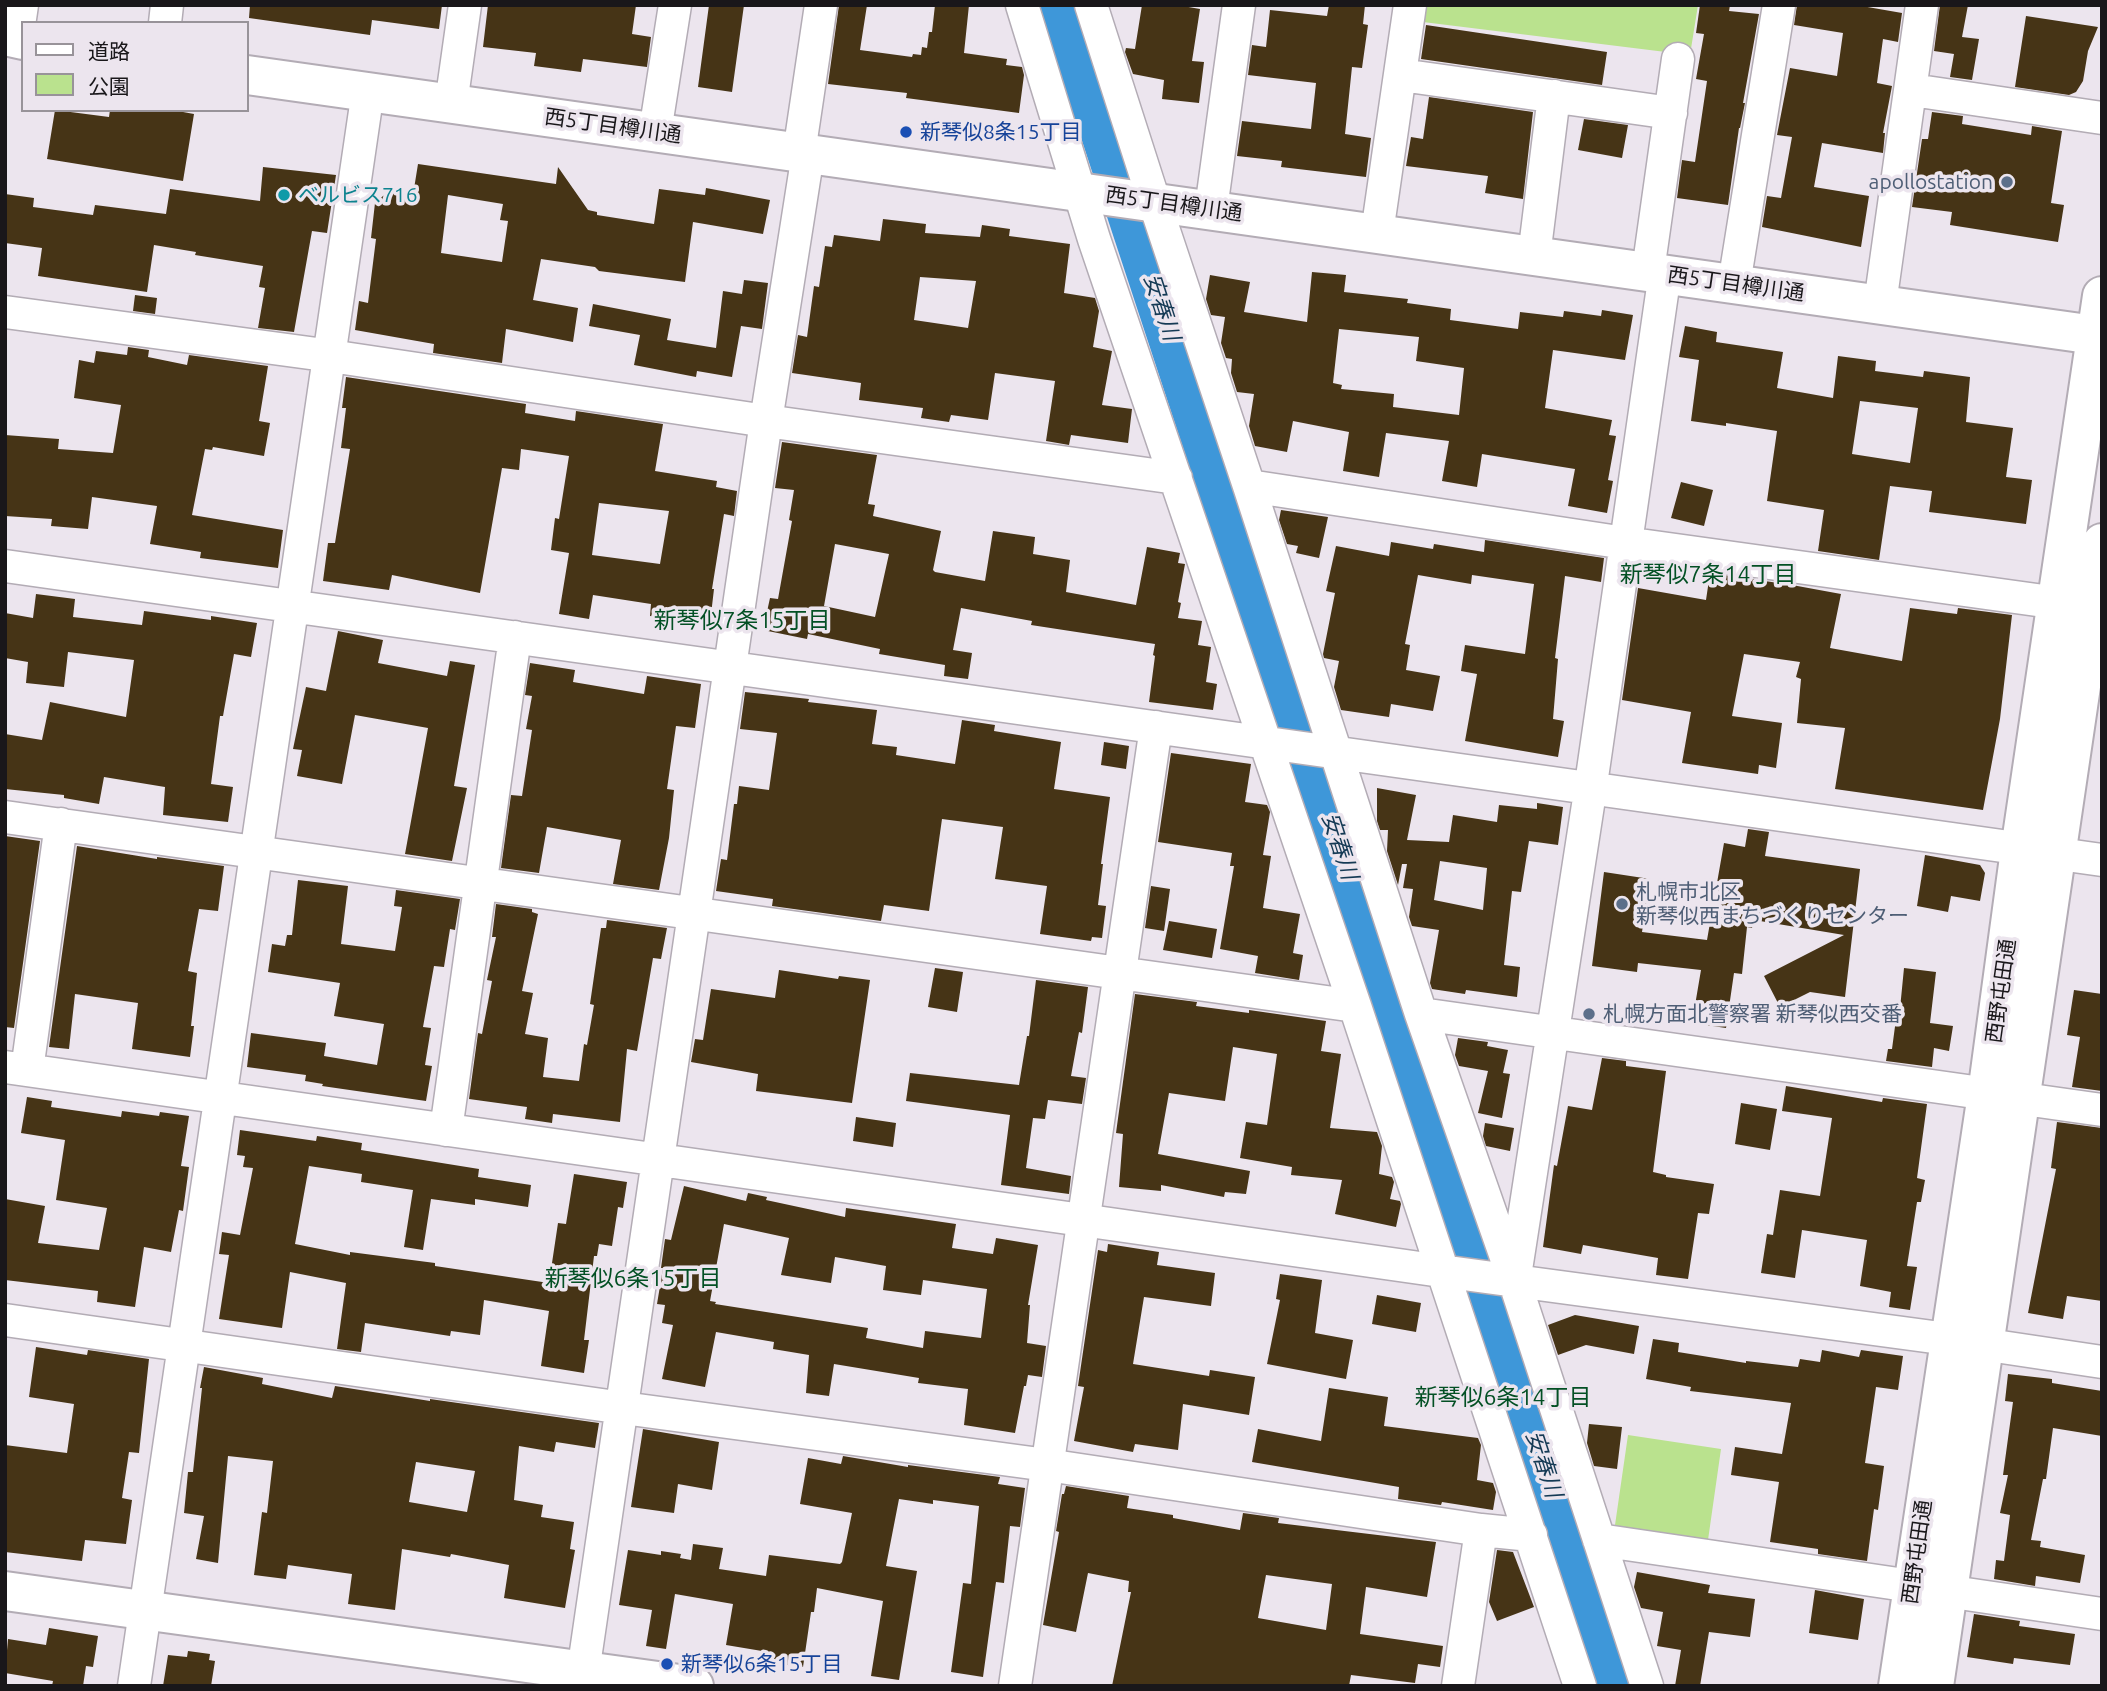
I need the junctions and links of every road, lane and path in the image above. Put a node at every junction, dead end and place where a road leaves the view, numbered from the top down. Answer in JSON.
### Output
{"nodes":[{"id":1,"x":465,"y":5,"type":"edge"},
{"id":2,"x":675,"y":5,"type":"edge"},
{"id":3,"x":821,"y":5,"type":"edge"},
{"id":4,"x":1022,"y":5,"type":"edge"},
{"id":5,"x":1091,"y":5,"type":"edge"},
{"id":6,"x":1239,"y":5,"type":"edge"},
{"id":7,"x":1410,"y":5,"type":"edge"},
{"id":8,"x":1779,"y":5,"type":"edge"},
{"id":9,"x":1922,"y":5,"type":"edge"},
{"id":10,"x":1678,"y":59,"type":"dead end"},
{"id":11,"x":248,"y":75,"type":"edge"},
{"id":12,"x":1401,"y":75,"type":"junction"},
{"id":13,"x":1912,"y":90,"type":"junction"},
{"id":14,"x":368,"y":91,"type":"junction"},
{"id":15,"x":1554,"y":96,"type":"junction"},
{"id":16,"x":451,"y":104,"type":"junction"},
{"id":17,"x":1671,"y":113,"type":"junction"},
{"id":18,"x":2102,"y":118,"type":"edge"},
{"id":19,"x":655,"y":132,"type":"junction"},
{"id":20,"x":803,"y":153,"type":"junction"},
{"id":21,"x":1090,"y":192,"type":"junction"},
{"id":22,"x":1147,"y":200,"type":"junction"},
{"id":23,"x":1211,"y":209,"type":"junction"},
{"id":24,"x":1377,"y":233,"type":"junction"},
{"id":25,"x":1534,"y":256,"type":"junction"},
{"id":26,"x":1657,"y":272,"type":"junction"},
{"id":27,"x":1734,"y":284,"type":"junction"},
{"id":28,"x":2102,"y":296,"type":"edge"},
{"id":29,"x":1880,"y":304,"type":"junction"},
{"id":30,"x":5,"y":312,"type":"edge"},
{"id":31,"x":2099,"y":335,"type":"edge"},
{"id":32,"x":331,"y":356,"type":"junction"},
{"id":33,"x":766,"y":421,"type":"junction"},
{"id":34,"x":1177,"y":478,"type":"junction"},
{"id":35,"x":1249,"y":486,"type":"junction"},
{"id":36,"x":1625,"y":543,"type":"junction"},
{"id":37,"x":2102,"y":543,"type":"edge"},
{"id":38,"x":5,"y":566,"type":"edge"},
{"id":39,"x":293,"y":606,"type":"junction"},
{"id":40,"x":2084,"y":606,"type":"edge"},
{"id":41,"x":515,"y":637,"type":"junction"},
{"id":42,"x":730,"y":666,"type":"junction"},
{"id":43,"x":1156,"y":727,"type":"junction"},
{"id":44,"x":1276,"y":744,"type":"junction"},
{"id":45,"x":1330,"y":751,"type":"junction"},
{"id":46,"x":1590,"y":790,"type":"junction"},
{"id":47,"x":5,"y":817,"type":"edge"},
{"id":48,"x":61,"y":824,"type":"junction"},
{"id":49,"x":258,"y":852,"type":"junction"},
{"id":50,"x":2038,"y":852,"type":"junction"},
{"id":51,"x":2102,"y":860,"type":"edge"},
{"id":52,"x":481,"y":884,"type":"junction"},
{"id":53,"x":695,"y":913,"type":"junction"},
{"id":54,"x":1119,"y":972,"type":"junction"},
{"id":55,"x":1355,"y":1006,"type":"junction"},
{"id":56,"x":1421,"y":1014,"type":"junction"},
{"id":57,"x":1554,"y":1033,"type":"junction"},
{"id":58,"x":16,"y":1069,"type":"edge"},
{"id":59,"x":2004,"y":1097,"type":"junction"},
{"id":60,"x":221,"y":1098,"type":"junction"},
{"id":61,"x":2102,"y":1110,"type":"edge"},
{"id":62,"x":446,"y":1130,"type":"junction"},
{"id":63,"x":660,"y":1159,"type":"junction"},
{"id":64,"x":1083,"y":1220,"type":"junction"},
{"id":65,"x":1452,"y":1272,"type":"junction"},
{"id":66,"x":1505,"y":1279,"type":"junction"},
{"id":67,"x":5,"y":1320,"type":"edge"},
{"id":68,"x":1966,"y":1342,"type":"junction"},
{"id":69,"x":185,"y":1345,"type":"junction"},
{"id":70,"x":2102,"y":1362,"type":"edge"},
{"id":71,"x":623,"y":1408,"type":"junction"},
{"id":72,"x":1047,"y":1465,"type":"junction"},
{"id":73,"x":1480,"y":1530,"type":"junction"},
{"id":74,"x":1531,"y":1535,"type":"junction"},
{"id":75,"x":1598,"y":1540,"type":"junction"},
{"id":76,"x":1930,"y":1589,"type":"junction"},
{"id":77,"x":5,"y":1591,"type":"edge"},
{"id":78,"x":145,"y":1610,"type":"junction"},
{"id":79,"x":2102,"y":1614,"type":"edge"},
{"id":80,"x":582,"y":1678,"type":"edge"},
{"id":81,"x":134,"y":1686,"type":"edge"},
{"id":82,"x":694,"y":1686,"type":"edge"},
{"id":83,"x":1015,"y":1686,"type":"edge"},
{"id":84,"x":1458,"y":1686,"type":"edge"},
{"id":85,"x":1580,"y":1686,"type":"edge"},
{"id":86,"x":1647,"y":1686,"type":"edge"},
{"id":87,"x":1898,"y":1686,"type":"edge"},
{"id":88,"x":1934,"y":1686,"type":"edge"}],
"edges":[{"from":1,"to":16,"type":"street"},
{"from":2,"to":19,"type":"street"},
{"from":3,"to":20,"type":"street"},
{"from":4,"to":21,"type":"street"},
{"from":5,"to":22,"type":"street"},
{"from":6,"to":23,"type":"street"},
{"from":7,"to":12,"type":"street"},
{"from":8,"to":27,"type":"street"},
{"from":9,"to":13,"type":"street"},
{"from":10,"to":17,"type":"street"},
{"from":11,"to":14,"type":"street","name":"西5丁目樽川通"},
{"from":12,"to":15,"type":"street"},
{"from":12,"to":24,"type":"street"},
{"from":13,"to":18,"type":"street"},
{"from":13,"to":29,"type":"street"},
{"from":14,"to":16,"type":"street","name":"西5丁目樽川通"},
{"from":14,"to":32,"type":"street"},
{"from":15,"to":17,"type":"street"},
{"from":15,"to":25,"type":"street"},
{"from":16,"to":19,"type":"street","name":"西5丁目樽川通"},
{"from":17,"to":26,"type":"street"},
{"from":19,"to":20,"type":"street","name":"西5丁目樽川通"},
{"from":20,"to":21,"type":"street","name":"西5丁目樽川通"},
{"from":20,"to":33,"type":"street"},
{"from":21,"to":22,"type":"street","name":"西5丁目樽川通"},
{"from":21,"to":34,"type":"street"},
{"from":22,"to":23,"type":"street","name":"西5丁目樽川通"},
{"from":22,"to":35,"type":"street"},
{"from":23,"to":24,"type":"street","name":"西5丁目樽川通"},
{"from":24,"to":25,"type":"street","name":"西5丁目樽川通"},
{"from":25,"to":26,"type":"street","name":"西5丁目樽川通"},
{"from":26,"to":27,"type":"street","name":"西5丁目樽川通"},
{"from":26,"to":36,"type":"street"},
{"from":27,"to":29,"type":"street","name":"西5丁目樽川通"},
{"from":28,"to":31,"type":"street","name":"西野屯田通"},
{"from":29,"to":31,"type":"street","name":"西5丁目樽川通"},
{"from":30,"to":32,"type":"street"},
{"from":31,"to":40,"type":"street","name":"西野屯田通"},
{"from":32,"to":33,"type":"street"},
{"from":32,"to":39,"type":"street"},
{"from":33,"to":34,"type":"street"},
{"from":33,"to":42,"type":"street"},
{"from":34,"to":44,"type":"street"},
{"from":35,"to":36,"type":"street"},
{"from":35,"to":45,"type":"street"},
{"from":36,"to":40,"type":"street"},
{"from":36,"to":46,"type":"street"},
{"from":37,"to":40,"type":"street","name":"西野屯田通"},
{"from":38,"to":39,"type":"street"},
{"from":39,"to":41,"type":"street"},
{"from":39,"to":49,"type":"street"},
{"from":40,"to":50,"type":"street","name":"西野屯田通"},
{"from":41,"to":42,"type":"street"},
{"from":41,"to":52,"type":"street"},
{"from":42,"to":43,"type":"street"},
{"from":42,"to":53,"type":"street"},
{"from":43,"to":44,"type":"street"},
{"from":43,"to":54,"type":"street"},
{"from":44,"to":45,"type":"street"},
{"from":44,"to":55,"type":"street"},
{"from":45,"to":46,"type":"street"},
{"from":45,"to":56,"type":"street"},
{"from":46,"to":50,"type":"street"},
{"from":46,"to":57,"type":"street"},
{"from":47,"to":48,"type":"street"},
{"from":48,"to":49,"type":"street"},
{"from":48,"to":58,"type":"street"},
{"from":49,"to":52,"type":"street"},
{"from":49,"to":60,"type":"street"},
{"from":50,"to":51,"type":"street"},
{"from":50,"to":59,"type":"street","name":"西野屯田通"},
{"from":52,"to":53,"type":"street"},
{"from":52,"to":62,"type":"street"},
{"from":53,"to":54,"type":"street"},
{"from":53,"to":63,"type":"street"},
{"from":54,"to":55,"type":"street"},
{"from":54,"to":64,"type":"street"},
{"from":55,"to":65,"type":"street"},
{"from":56,"to":57,"type":"street"},
{"from":56,"to":66,"type":"street"},
{"from":57,"to":59,"type":"street"},
{"from":57,"to":66,"type":"street"},
{"from":58,"to":60,"type":"street"},
{"from":59,"to":61,"type":"street"},
{"from":59,"to":68,"type":"street","name":"西野屯田通"},
{"from":60,"to":62,"type":"street"},
{"from":60,"to":69,"type":"street"},
{"from":62,"to":63,"type":"street"},
{"from":63,"to":64,"type":"street"},
{"from":63,"to":71,"type":"street"},
{"from":64,"to":65,"type":"street"},
{"from":64,"to":72,"type":"street"},
{"from":65,"to":66,"type":"street"},
{"from":65,"to":74,"type":"street"},
{"from":66,"to":68,"type":"street"},
{"from":66,"to":75,"type":"street"},
{"from":67,"to":69,"type":"street"},
{"from":68,"to":70,"type":"street"},
{"from":68,"to":76,"type":"street","name":"西野屯田通"},
{"from":69,"to":71,"type":"street"},
{"from":69,"to":78,"type":"street"},
{"from":71,"to":72,"type":"street"},
{"from":71,"to":80,"type":"street"},
{"from":72,"to":73,"type":"street"},
{"from":72,"to":83,"type":"street"},
{"from":73,"to":74,"type":"street"},
{"from":73,"to":84,"type":"street"},
{"from":74,"to":85,"type":"street"},
{"from":75,"to":76,"type":"street"},
{"from":75,"to":86,"type":"street"},
{"from":76,"to":79,"type":"street"},
{"from":76,"to":87,"type":"street","name":"西野屯田通"},
{"from":76,"to":88,"type":"street","name":"西野屯田通"},
{"from":77,"to":78,"type":"street"},
{"from":78,"to":80,"type":"street"},
{"from":78,"to":81,"type":"street"},
{"from":80,"to":82,"type":"street"}]}
